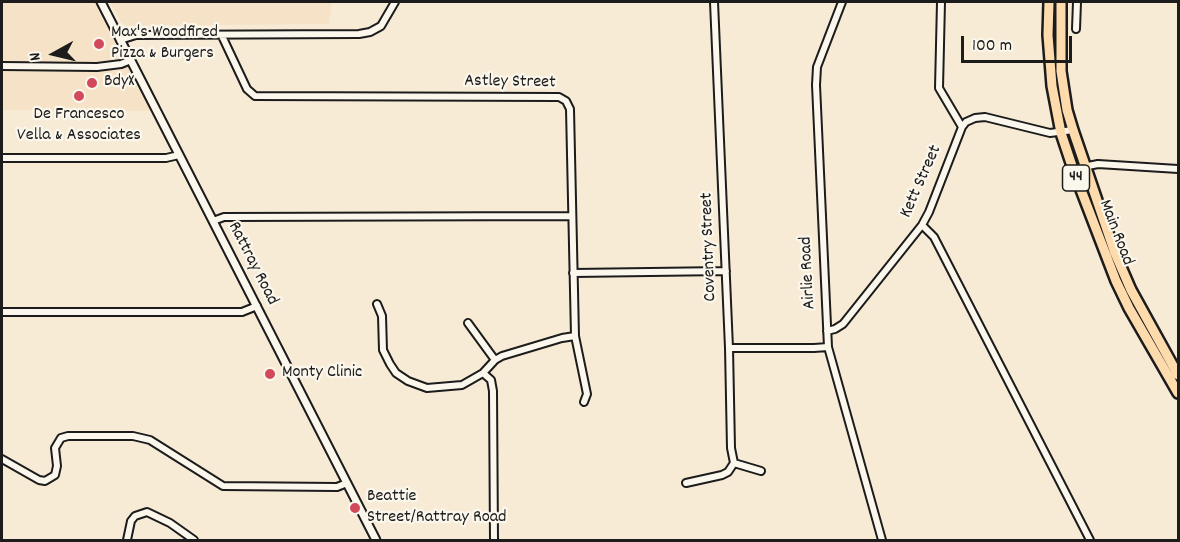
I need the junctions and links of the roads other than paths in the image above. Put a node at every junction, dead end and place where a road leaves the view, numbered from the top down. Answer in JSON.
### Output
{"nodes":[{"id":1,"x":101,"y":2,"type":"edge"},
{"id":2,"x":394,"y":2,"type":"edge"},
{"id":3,"x":714,"y":2,"type":"edge"},
{"id":4,"x":842,"y":2,"type":"edge"},
{"id":5,"x":941,"y":2,"type":"edge"},
{"id":6,"x":1049,"y":2,"type":"edge"},
{"id":7,"x":1061,"y":2,"type":"edge"},
{"id":8,"x":1077,"y":2,"type":"edge"},
{"id":9,"x":1076,"y":29,"type":"dead end"},
{"id":10,"x":222,"y":36,"type":"junction"},
{"id":11,"x":120,"y":40,"type":"junction"},
{"id":12,"x":131,"y":60,"type":"junction"},
{"id":13,"x":2,"y":66,"type":"edge"},
{"id":14,"x":962,"y":127,"type":"junction"},
{"id":15,"x":1072,"y":130,"type":"junction"},
{"id":16,"x":1061,"y":133,"type":"junction"},
{"id":17,"x":179,"y":155,"type":"junction"},
{"id":18,"x":2,"y":159,"type":"edge"},
{"id":19,"x":1084,"y":166,"type":"junction"},
{"id":20,"x":1073,"y":169,"type":"junction"},
{"id":21,"x":1179,"y":169,"type":"edge"},
{"id":22,"x":572,"y":216,"type":"junction"},
{"id":23,"x":213,"y":221,"type":"junction"},
{"id":24,"x":922,"y":225,"type":"junction"},
{"id":25,"x":726,"y":271,"type":"junction"},
{"id":26,"x":573,"y":273,"type":"junction"},
{"id":27,"x":377,"y":304,"type":"dead end"},
{"id":28,"x":257,"y":306,"type":"junction"},
{"id":29,"x":2,"y":312,"type":"edge"},
{"id":30,"x":468,"y":323,"type":"dead end"},
{"id":31,"x":827,"y":331,"type":"junction"},
{"id":32,"x":575,"y":336,"type":"junction"},
{"id":33,"x":828,"y":346,"type":"junction"},
{"id":34,"x":729,"y":348,"type":"junction"},
{"id":35,"x":495,"y":360,"type":"junction"},
{"id":36,"x":483,"y":373,"type":"junction"},
{"id":37,"x":1179,"y":375,"type":"edge"},
{"id":38,"x":1179,"y":393,"type":"edge"},
{"id":39,"x":584,"y":402,"type":"dead end"},
{"id":40,"x":2,"y":459,"type":"edge"},
{"id":41,"x":734,"y":463,"type":"junction"},
{"id":42,"x":761,"y":471,"type":"dead end"},
{"id":43,"x":347,"y":483,"type":"junction"},
{"id":44,"x":686,"y":483,"type":"dead end"},
{"id":45,"x":127,"y":540,"type":"edge"},
{"id":46,"x":194,"y":540,"type":"edge"},
{"id":47,"x":376,"y":540,"type":"edge"},
{"id":48,"x":494,"y":540,"type":"edge"},
{"id":49,"x":882,"y":540,"type":"edge"},
{"id":50,"x":1090,"y":540,"type":"edge"}],
"edges":[{"from":1,"to":11,"type":"street","name":"Rattray Road"},
{"from":2,"to":10,"type":"street"},
{"from":3,"to":25,"type":"street","name":"Coventry Street"},
{"from":4,"to":31,"type":"street","name":"Airlie Road"},
{"from":5,"to":14,"type":"street"},
{"from":6,"to":16,"type":"main road","name":"Main Road","number":"44"},
{"from":7,"to":15,"type":"main road","name":"Main Road","number":"44"},
{"from":8,"to":9,"type":"street"},
{"from":10,"to":11,"type":"street"},
{"from":10,"to":22,"type":"street","name":"Astley Street"},
{"from":11,"to":12,"type":"street","name":"Rattray Road"},
{"from":12,"to":13,"type":"street"},
{"from":12,"to":17,"type":"street","name":"Rattray Road"},
{"from":14,"to":16,"type":"street"},
{"from":14,"to":24,"type":"street","name":"Kett Street"},
{"from":15,"to":16,"type":"street"},
{"from":15,"to":19,"type":"main road","name":"Main Road","number":"44"},
{"from":16,"to":20,"type":"main road","name":"Main Road","number":"44"},
{"from":17,"to":18,"type":"street"},
{"from":17,"to":23,"type":"street","name":"Rattray Road"},
{"from":19,"to":20,"type":"street"},
{"from":19,"to":21,"type":"street"},
{"from":19,"to":37,"type":"main road","name":"Main Road","number":"44"},
{"from":20,"to":38,"type":"main road","name":"Main Road","number":"44"},
{"from":22,"to":23,"type":"street"},
{"from":22,"to":26,"type":"street","name":"Astley Street"},
{"from":23,"to":28,"type":"street","name":"Rattray Road"},
{"from":24,"to":31,"type":"street","name":"Kett Street"},
{"from":24,"to":50,"type":"street"},
{"from":25,"to":26,"type":"street"},
{"from":25,"to":34,"type":"street","name":"Coventry Street"},
{"from":26,"to":32,"type":"street","name":"Astley Street"},
{"from":27,"to":36,"type":"street"},
{"from":28,"to":29,"type":"street"},
{"from":28,"to":43,"type":"street","name":"Rattray Road"},
{"from":30,"to":35,"type":"street"},
{"from":31,"to":33,"type":"street","name":"Airlie Road"},
{"from":32,"to":35,"type":"street"},
{"from":32,"to":39,"type":"street","name":"Astley Street"},
{"from":33,"to":34,"type":"street"},
{"from":33,"to":49,"type":"street","name":"Airlie Road"},
{"from":34,"to":41,"type":"street","name":"Coventry Street"},
{"from":35,"to":36,"type":"street"},
{"from":36,"to":48,"type":"street"},
{"from":40,"to":43,"type":"street"},
{"from":41,"to":42,"type":"street"},
{"from":41,"to":44,"type":"street"},
{"from":43,"to":47,"type":"street","name":"Rattray Road"},
{"from":45,"to":46,"type":"street"}]}
